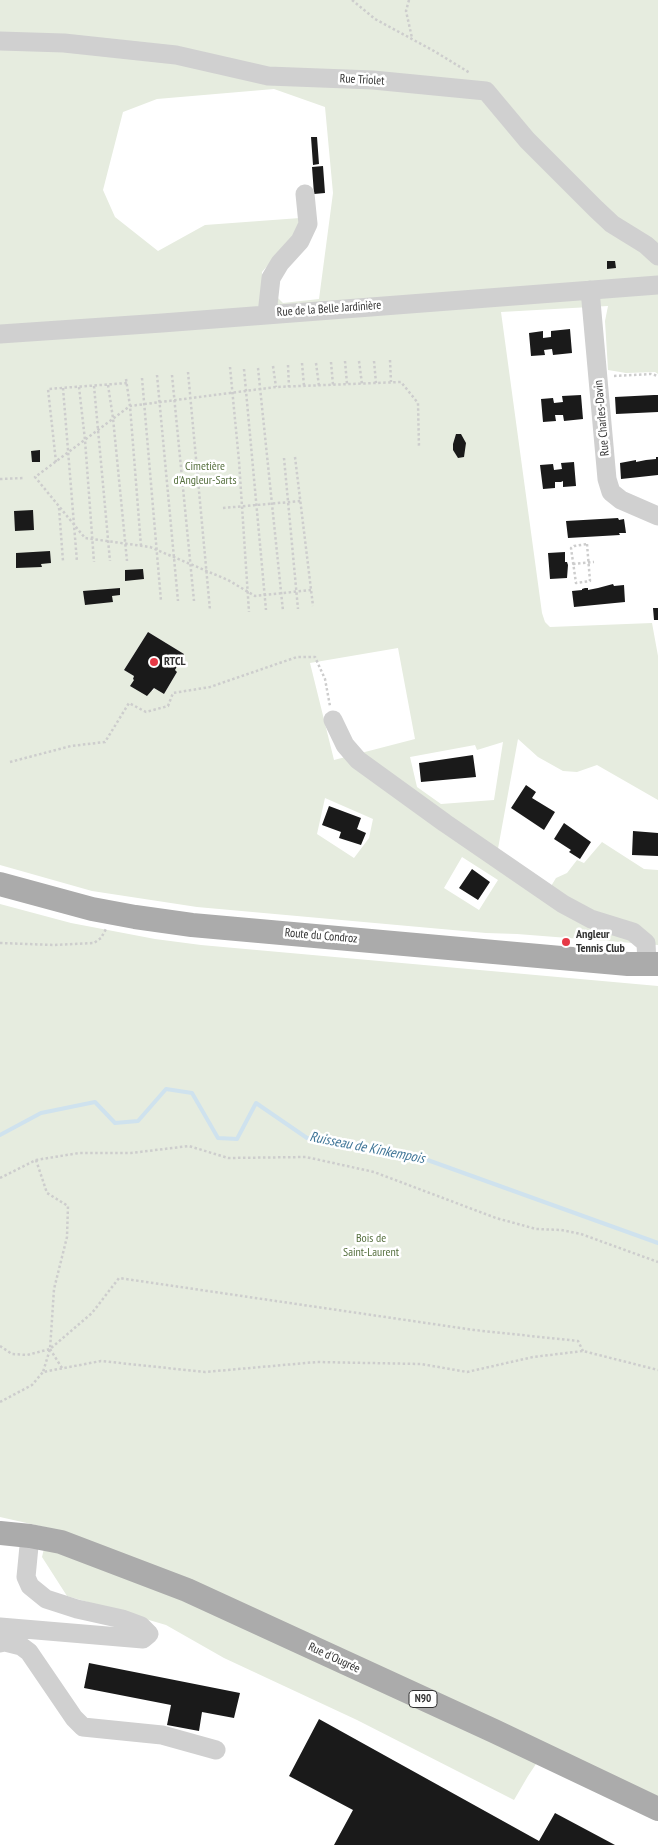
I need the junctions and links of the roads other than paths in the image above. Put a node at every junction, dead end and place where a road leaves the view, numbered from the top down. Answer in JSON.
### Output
{"nodes":[{"id":1,"x":0,"y":41,"type":"edge"},
{"id":2,"x":305,"y":194,"type":"dead end"},
{"id":3,"x":658,"y":256,"type":"edge"},
{"id":4,"x":658,"y":285,"type":"edge"},
{"id":5,"x":590,"y":290,"type":"junction"},
{"id":6,"x":267,"y":314,"type":"junction"},
{"id":7,"x":0,"y":334,"type":"edge"},
{"id":8,"x":658,"y":516,"type":"edge"},
{"id":9,"x":333,"y":720,"type":"road end"},
{"id":10,"x":0,"y":884,"type":"edge"},
{"id":11,"x":652,"y":964,"type":"edge"},
{"id":12,"x":0,"y":1533,"type":"edge"},
{"id":13,"x":30,"y":1536,"type":"junction"},
{"id":14,"x":0,"y":1628,"type":"edge"},
{"id":15,"x":0,"y":1643,"type":"edge"},
{"id":16,"x":216,"y":1750,"type":"dead end"},
{"id":17,"x":658,"y":1810,"type":"edge"}],
"edges":[{"from":1,"to":3,"type":"street","name":"Rue Triolet"},
{"from":2,"to":6,"type":"street"},
{"from":4,"to":5,"type":"street","name":"Rue de la Belle Jardinière"},
{"from":5,"to":6,"type":"street","name":"Rue de la Belle Jardinière"},
{"from":5,"to":8,"type":"street","name":"Rue Charles-Davin"},
{"from":6,"to":7,"type":"street","name":"Rue de la Belle Jardinière"},
{"from":9,"to":11,"type":"street","name":"Route du Condroz"},
{"from":10,"to":11,"type":"main road","name":"Route du Condroz"},
{"from":12,"to":13,"type":"main road","name":"Rue d'Ougrée","number":"N90"},
{"from":13,"to":14,"type":"street"},
{"from":13,"to":17,"type":"main road","name":"Rue d'Ougrée","number":"N90"},
{"from":15,"to":16,"type":"street"}]}
